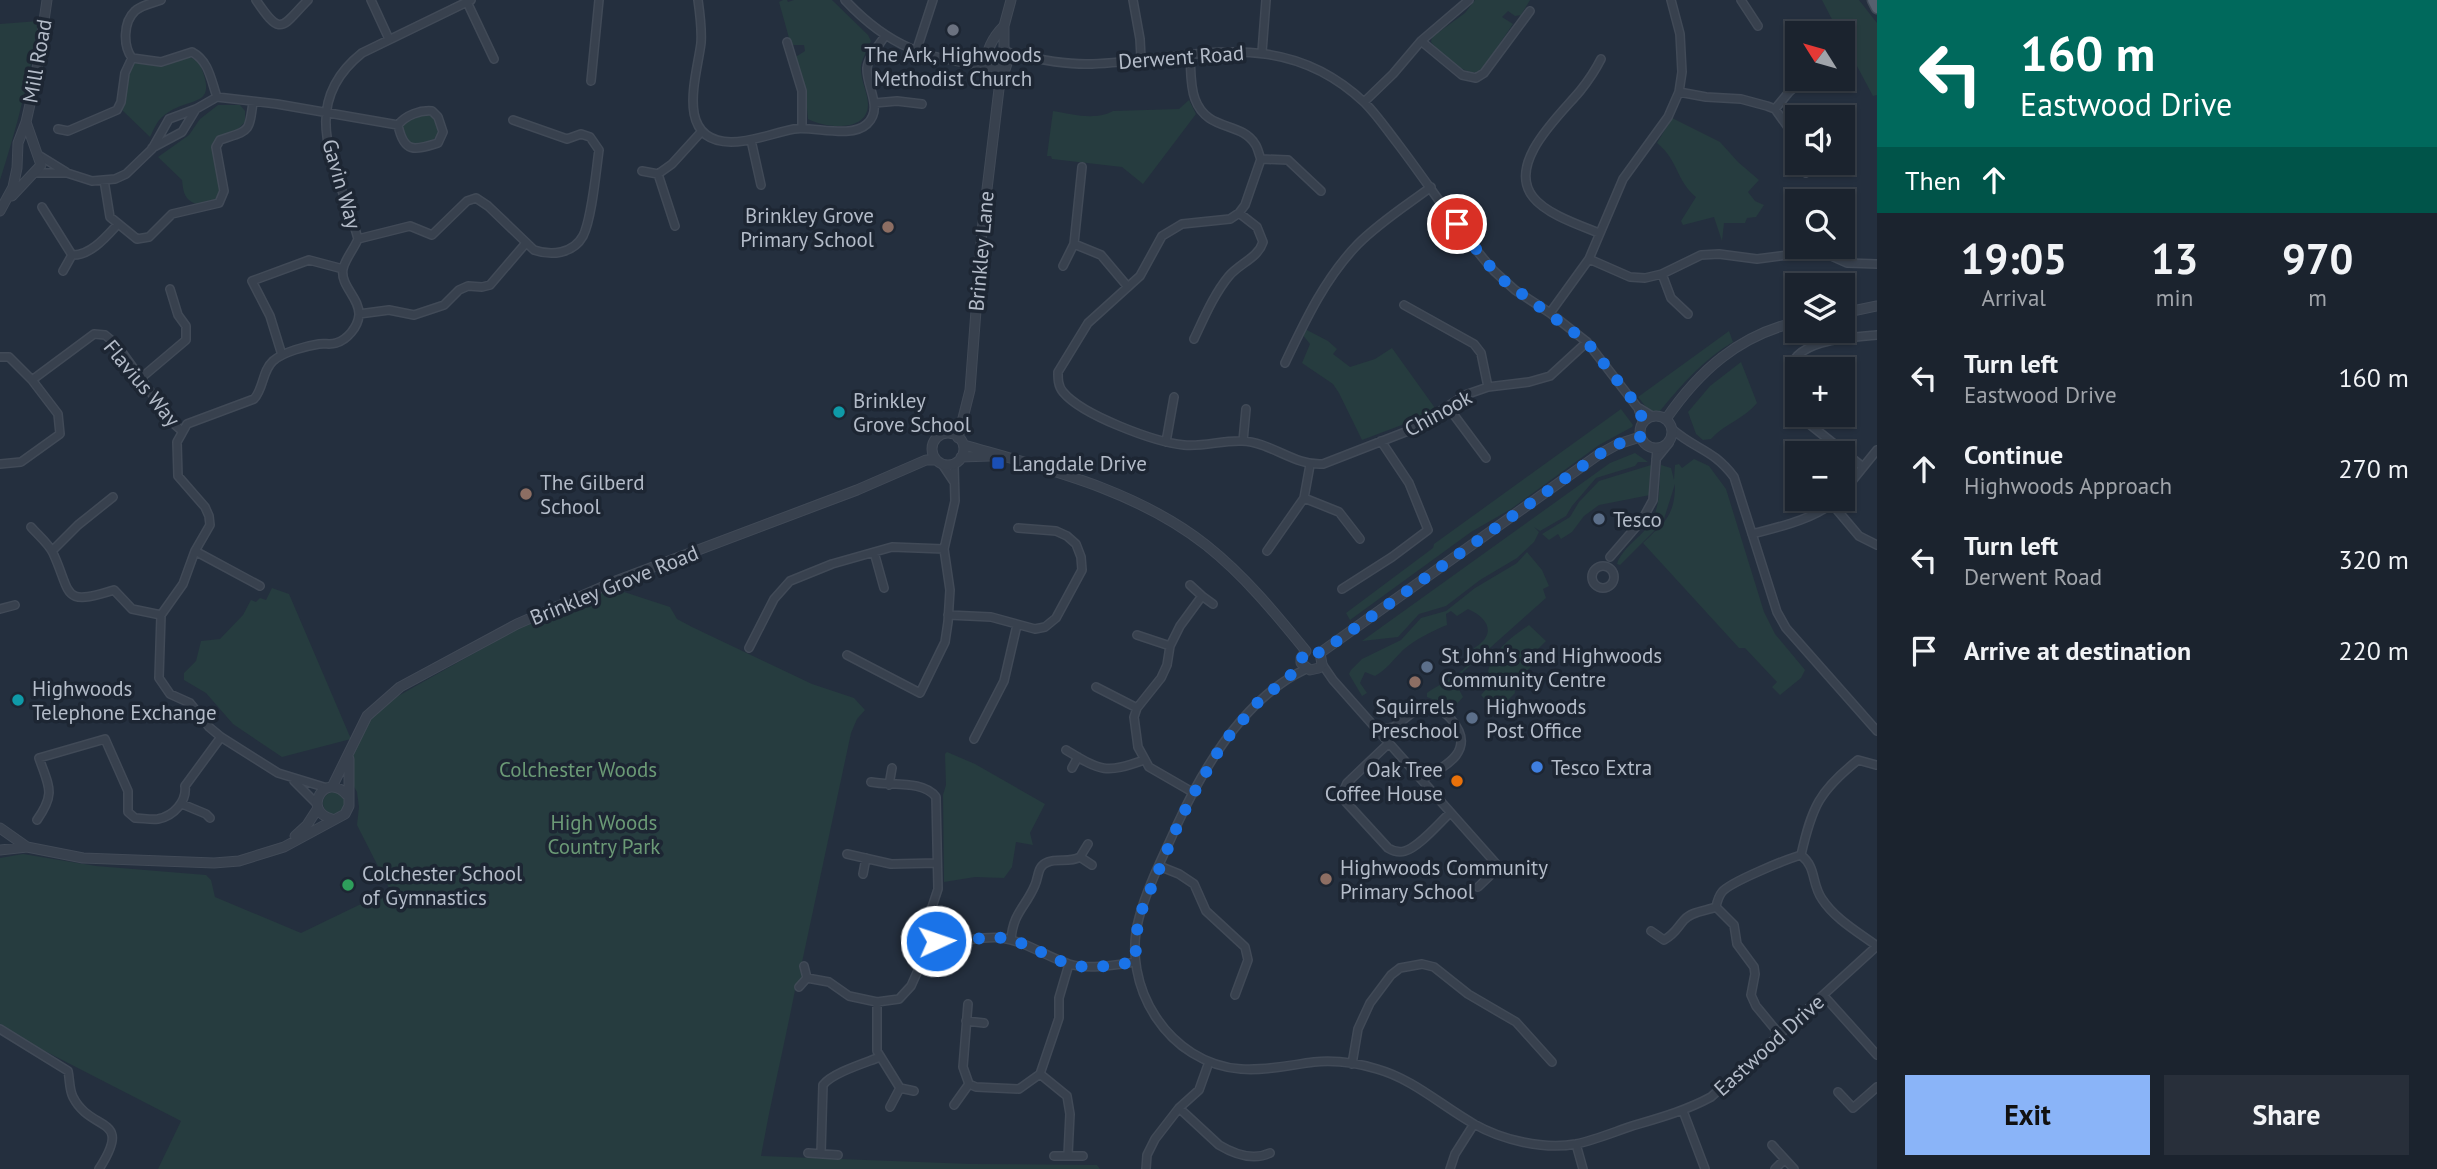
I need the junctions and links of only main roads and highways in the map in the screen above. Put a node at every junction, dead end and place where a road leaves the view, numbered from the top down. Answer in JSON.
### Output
{"nodes":[{"id":1,"x":1873,"y":0,"type":"edge"},
{"id":2,"x":1877,"y":8,"type":"edge"}],
"edges":[{"from":1,"to":2,"type":"main road"}]}
